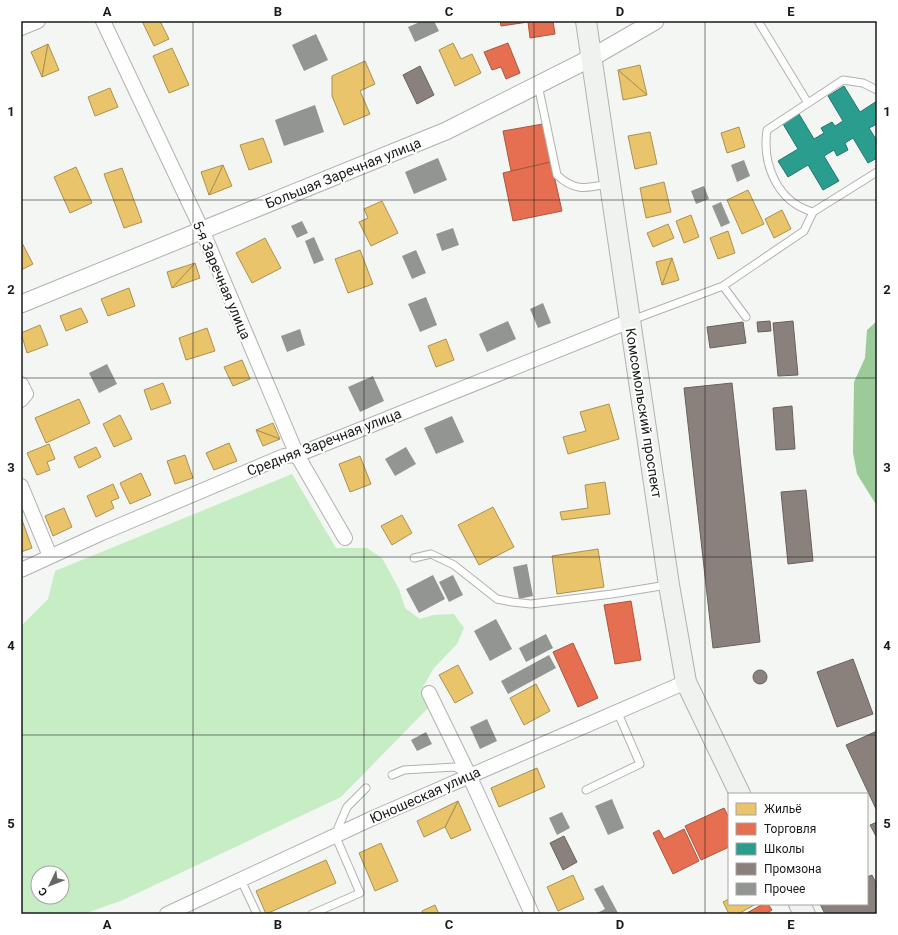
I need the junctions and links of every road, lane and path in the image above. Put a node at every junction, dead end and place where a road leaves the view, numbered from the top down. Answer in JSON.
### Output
{"nodes":[{"id":1,"x":38,"y":21,"type":"edge"},
{"id":2,"x":103,"y":21,"type":"edge"},
{"id":3,"x":586,"y":21,"type":"edge"},
{"id":4,"x":655,"y":21,"type":"edge"},
{"id":5,"x":758,"y":21,"type":"edge"},
{"id":6,"x":21,"y":28,"type":"edge"},
{"id":7,"x":591,"y":58,"type":"junction"},
{"id":8,"x":537,"y":84,"type":"junction"},
{"id":9,"x":877,"y":90,"type":"edge"},
{"id":10,"x":808,"y":103,"type":"junction"},
{"id":11,"x":877,"y":172,"type":"edge"},
{"id":12,"x":610,"y":184,"type":"junction"},
{"id":13,"x":813,"y":212,"type":"junction"},
{"id":14,"x":202,"y":230,"type":"junction"},
{"id":15,"x":724,"y":286,"type":"junction"},
{"id":16,"x":21,"y":304,"type":"edge"},
{"id":17,"x":746,"y":317,"type":"dead end"},
{"id":18,"x":630,"y":321,"type":"junction"},
{"id":19,"x":21,"y":384,"type":"edge"},
{"id":20,"x":21,"y":400,"type":"edge"},
{"id":21,"x":297,"y":455,"type":"junction"},
{"id":22,"x":21,"y":486,"type":"edge"},
{"id":23,"x":345,"y":538,"type":"dead end"},
{"id":24,"x":50,"y":556,"type":"junction"},
{"id":25,"x":414,"y":558,"type":"dead end"},
{"id":26,"x":21,"y":570,"type":"edge"},
{"id":27,"x":670,"y":585,"type":"junction"},
{"id":28,"x":686,"y":682,"type":"junction"},
{"id":29,"x":429,"y":693,"type":"dead end"},
{"id":30,"x":617,"y":711,"type":"junction"},
{"id":31,"x":392,"y":775,"type":"dead end"},
{"id":32,"x":469,"y":775,"type":"junction"},
{"id":33,"x":366,"y":788,"type":"dead end"},
{"id":34,"x":586,"y":790,"type":"dead end"},
{"id":35,"x":740,"y":793,"type":"edge"},
{"id":36,"x":335,"y":835,"type":"junction"},
{"id":37,"x":241,"y":880,"type":"junction"},
{"id":38,"x":800,"y":905,"type":"edge"},
{"id":39,"x":167,"y":914,"type":"edge"},
{"id":40,"x":257,"y":914,"type":"edge"},
{"id":41,"x":312,"y":914,"type":"edge"},
{"id":42,"x":532,"y":914,"type":"edge"},
{"id":43,"x":805,"y":914,"type":"edge"}],
"edges":[{"from":1,"to":6,"type":"street"},
{"from":2,"to":14,"type":"street","name":"5-я Заречная улица"},
{"from":3,"to":7,"type":"main road","name":"Комсомольский проспект"},
{"from":4,"to":7,"type":"street","name":"Большая Заречная улица"},
{"from":5,"to":10,"type":"lane"},
{"from":7,"to":8,"type":"street","name":"Большая Заречная улица"},
{"from":7,"to":12,"type":"main road","name":"Комсомольский проспект"},
{"from":8,"to":12,"type":"lane"},
{"from":8,"to":14,"type":"street","name":"Большая Заречная улица"},
{"from":9,"to":10,"type":"lane"},
{"from":10,"to":13,"type":"lane"},
{"from":11,"to":13,"type":"lane"},
{"from":12,"to":18,"type":"main road","name":"Комсомольский проспект"},
{"from":13,"to":15,"type":"lane"},
{"from":14,"to":16,"type":"street","name":"Большая Заречная улица"},
{"from":14,"to":21,"type":"street","name":"5-я Заречная улица"},
{"from":15,"to":17,"type":"lane"},
{"from":15,"to":18,"type":"lane"},
{"from":18,"to":21,"type":"street","name":"Средняя Заречная улица"},
{"from":18,"to":27,"type":"main road","name":"Комсомольский проспект"},
{"from":19,"to":20,"type":"street"},
{"from":21,"to":23,"type":"street","name":"5-я Заречная улица"},
{"from":21,"to":24,"type":"street","name":"Средняя Заречная улица"},
{"from":22,"to":24,"type":"street"},
{"from":24,"to":26,"type":"street","name":"Средняя Заречная улица"},
{"from":25,"to":27,"type":"lane"},
{"from":27,"to":28,"type":"main road","name":"Комсомольский проспект"},
{"from":28,"to":30,"type":"street","name":"Юношеская улица"},
{"from":28,"to":35,"type":"main road","name":"Комсомольский проспект"},
{"from":29,"to":32,"type":"street"},
{"from":30,"to":32,"type":"street","name":"Юношеская улица"},
{"from":30,"to":34,"type":"lane"},
{"from":31,"to":32,"type":"lane"},
{"from":32,"to":36,"type":"street","name":"Юношеская улица"},
{"from":32,"to":42,"type":"street"},
{"from":33,"to":36,"type":"lane"},
{"from":36,"to":37,"type":"street","name":"Юношеская улица"},
{"from":36,"to":41,"type":"lane"},
{"from":37,"to":39,"type":"street","name":"Юношеская улица"},
{"from":37,"to":40,"type":"lane"},
{"from":38,"to":43,"type":"main road"}]}
